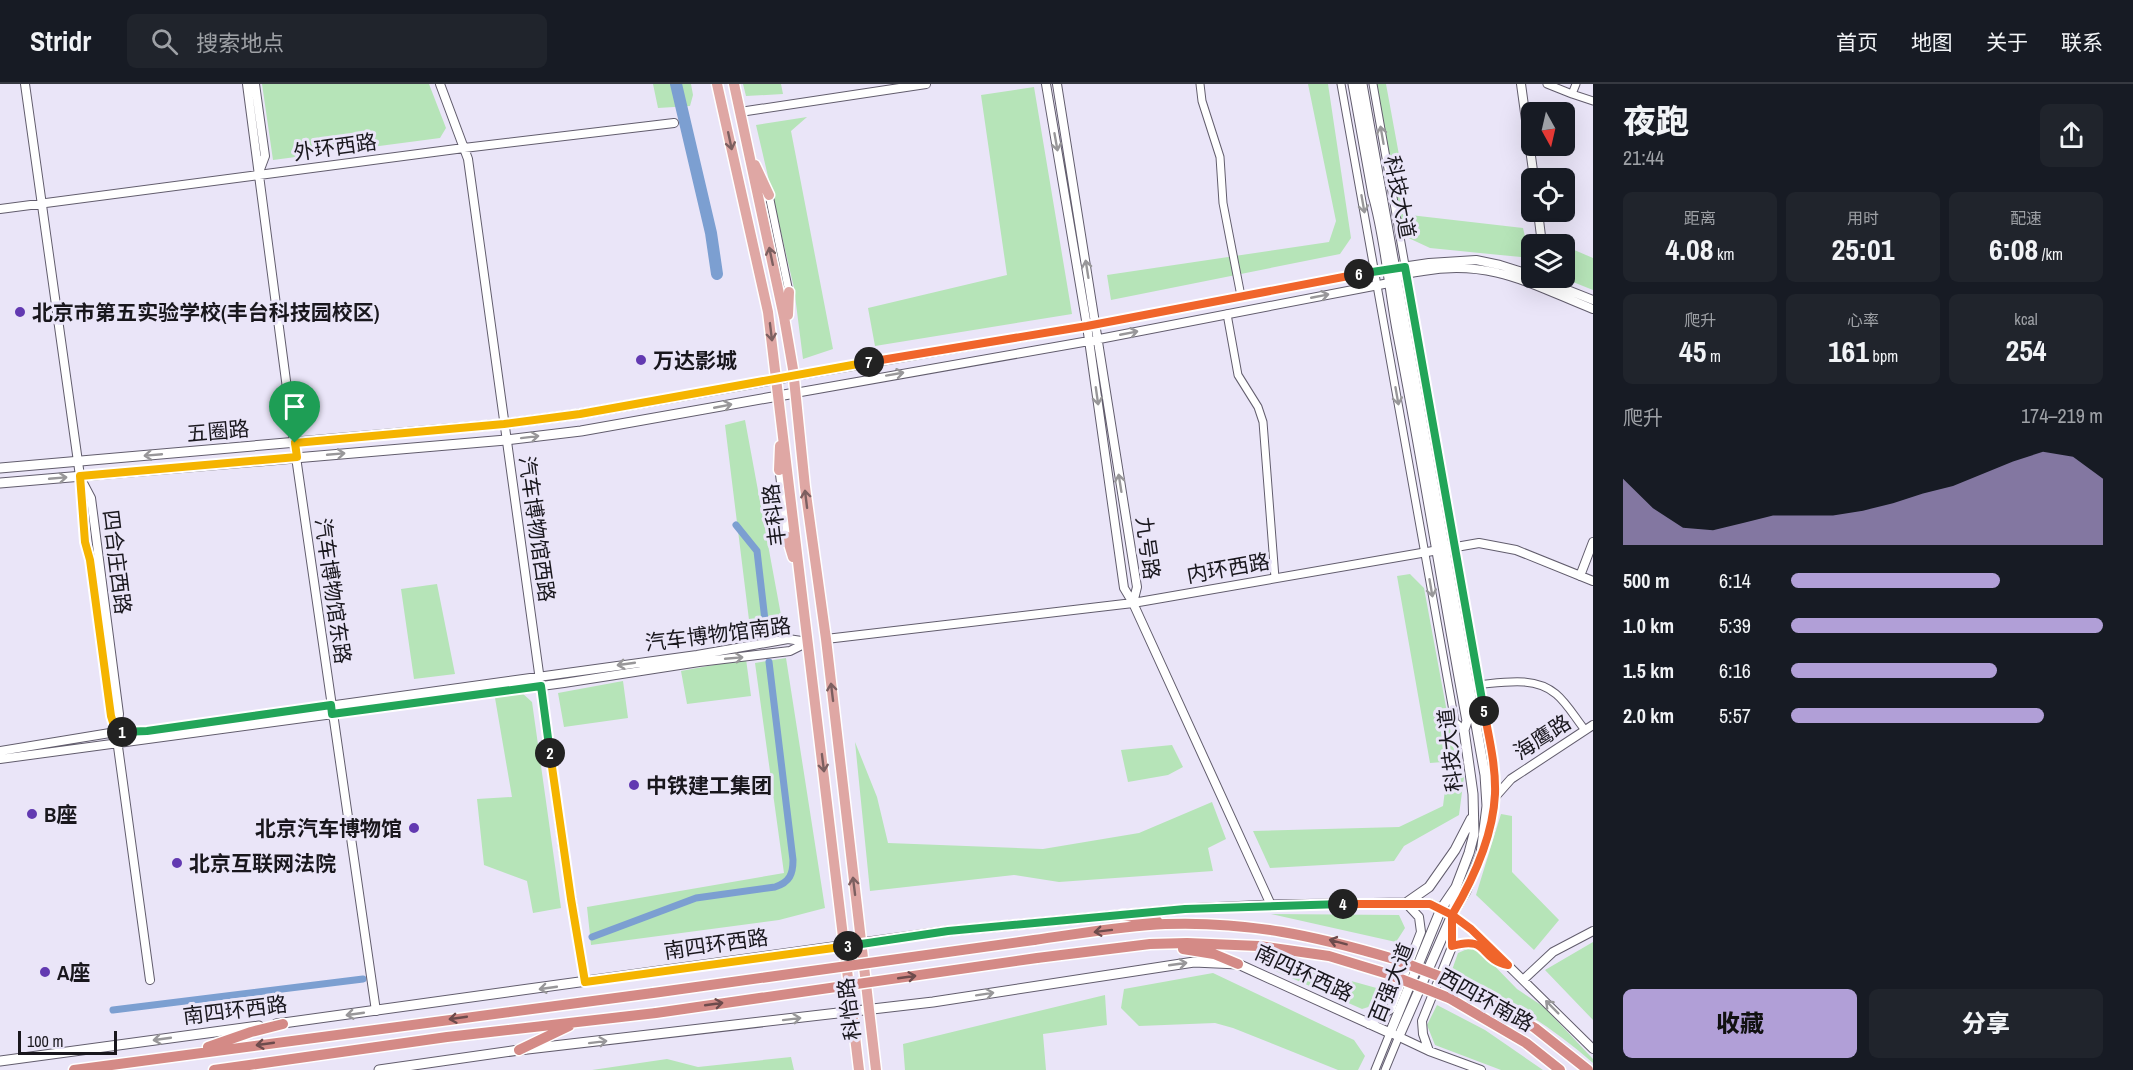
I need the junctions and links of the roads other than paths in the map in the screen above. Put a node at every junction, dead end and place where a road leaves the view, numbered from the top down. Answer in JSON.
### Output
{"nodes":[{"id":1,"x":25,"y":84,"type":"edge"},
{"id":2,"x":247,"y":84,"type":"edge"},
{"id":3,"x":255,"y":84,"type":"edge"},
{"id":4,"x":440,"y":84,"type":"edge"},
{"id":5,"x":717,"y":84,"type":"edge"},
{"id":6,"x":734,"y":84,"type":"edge"},
{"id":7,"x":926,"y":84,"type":"edge"},
{"id":8,"x":1046,"y":84,"type":"edge"},
{"id":9,"x":1057,"y":84,"type":"edge"},
{"id":10,"x":1200,"y":84,"type":"edge"},
{"id":11,"x":1341,"y":84,"type":"edge"},
{"id":12,"x":1353,"y":84,"type":"edge"},
{"id":13,"x":1362,"y":84,"type":"edge"},
{"id":14,"x":1372,"y":84,"type":"edge"},
{"id":15,"x":1521,"y":84,"type":"edge"},
{"id":16,"x":1547,"y":84,"type":"edge"},
{"id":17,"x":1576,"y":84,"type":"edge"},
{"id":18,"x":1572,"y":94,"type":"junction"},
{"id":19,"x":1593,"y":101,"type":"edge"},
{"id":20,"x":740,"y":112,"type":"junction"},
{"id":21,"x":674,"y":123,"type":"dead end"},
{"id":22,"x":464,"y":148,"type":"junction"},
{"id":23,"x":749,"y":151,"type":"junction"},
{"id":24,"x":1533,"y":168,"type":"edge"},
{"id":25,"x":258,"y":176,"type":"junction"},
{"id":26,"x":769,"y":195,"type":"joint"},
{"id":27,"x":41,"y":204,"type":"junction"},
{"id":28,"x":0,"y":209,"type":"edge"},
{"id":29,"x":1375,"y":271,"type":"junction"},
{"id":30,"x":1521,"y":272,"type":"edge"},
{"id":31,"x":1396,"y":273,"type":"junction"},
{"id":32,"x":1521,"y":280,"type":"edge"},
{"id":33,"x":1377,"y":285,"type":"junction"},
{"id":34,"x":1555,"y":288,"type":"edge"},
{"id":35,"x":1560,"y":288,"type":"edge"},
{"id":36,"x":789,"y":292,"type":"joint"},
{"id":37,"x":1241,"y":296,"type":"junction"},
{"id":38,"x":1593,"y":300,"type":"edge"},
{"id":39,"x":1593,"y":309,"type":"edge"},
{"id":40,"x":1227,"y":314,"type":"junction"},
{"id":41,"x":1091,"y":325,"type":"junction"},
{"id":42,"x":786,"y":330,"type":"junction"},
{"id":43,"x":1093,"y":340,"type":"junction"},
{"id":44,"x":794,"y":376,"type":"junction"},
{"id":45,"x":776,"y":378,"type":"junction"},
{"id":46,"x":795,"y":393,"type":"junction"},
{"id":47,"x":778,"y":395,"type":"junction"},
{"id":48,"x":504,"y":424,"type":"junction"},
{"id":49,"x":783,"y":431,"type":"junction"},
{"id":50,"x":506,"y":440,"type":"junction"},
{"id":51,"x":295,"y":443,"type":"junction"},
{"id":52,"x":297,"y":457,"type":"junction"},
{"id":53,"x":77,"y":461,"type":"junction"},
{"id":54,"x":0,"y":468,"type":"edge"},
{"id":55,"x":779,"y":470,"type":"joint"},
{"id":56,"x":80,"y":476,"type":"junction"},
{"id":57,"x":0,"y":483,"type":"edge"},
{"id":58,"x":787,"y":537,"type":"joint"},
{"id":59,"x":1593,"y":542,"type":"edge"},
{"id":60,"x":1445,"y":549,"type":"junction"},
{"id":61,"x":1425,"y":552,"type":"junction"},
{"id":62,"x":800,"y":572,"type":"junction"},
{"id":63,"x":1580,"y":576,"type":"junction"},
{"id":64,"x":1275,"y":578,"type":"junction"},
{"id":65,"x":1593,"y":581,"type":"edge"},
{"id":66,"x":1133,"y":603,"type":"junction"},
{"id":67,"x":826,"y":639,"type":"junction"},
{"id":68,"x":808,"y":642,"type":"junction"},
{"id":69,"x":539,"y":676,"type":"junction"},
{"id":70,"x":1474,"y":685,"type":"junction"},
{"id":71,"x":541,"y":686,"type":"junction"},
{"id":72,"x":332,"y":710,"type":"junction"},
{"id":73,"x":1593,"y":725,"type":"edge"},
{"id":74,"x":1464,"y":730,"type":"junction"},
{"id":75,"x":1585,"y":730,"type":"junction"},
{"id":76,"x":116,"y":732,"type":"junction"},
{"id":77,"x":118,"y":744,"type":"junction"},
{"id":78,"x":0,"y":751,"type":"edge"},
{"id":79,"x":0,"y":759,"type":"edge"},
{"id":80,"x":1494,"y":798,"type":"junction"},
{"id":81,"x":1487,"y":806,"type":"junction"},
{"id":82,"x":1474,"y":814,"type":"junction"},
{"id":83,"x":1481,"y":854,"type":"junction"},
{"id":84,"x":1456,"y":887,"type":"junction"},
{"id":85,"x":1406,"y":903,"type":"junction"},
{"id":86,"x":1271,"y":905,"type":"junction"},
{"id":87,"x":1441,"y":909,"type":"junction"},
{"id":88,"x":1122,"y":915,"type":"junction"},
{"id":89,"x":1452,"y":915,"type":"junction"},
{"id":90,"x":1181,"y":924,"type":"junction"},
{"id":91,"x":1593,"y":931,"type":"edge"},
{"id":92,"x":861,"y":944,"type":"junction"},
{"id":93,"x":1150,"y":944,"type":"junction"},
{"id":94,"x":845,"y":946,"type":"junction"},
{"id":95,"x":1452,"y":946,"type":"junction"},
{"id":96,"x":1238,"y":964,"type":"junction"},
{"id":97,"x":1508,"y":965,"type":"junction"},
{"id":98,"x":1388,"y":974,"type":"joint"},
{"id":99,"x":1524,"y":979,"type":"junction"},
{"id":100,"x":150,"y":980,"type":"dead end"},
{"id":101,"x":585,"y":982,"type":"junction"},
{"id":102,"x":1457,"y":983,"type":"joint"},
{"id":103,"x":869,"y":1010,"type":"junction"},
{"id":104,"x":376,"y":1011,"type":"junction"},
{"id":105,"x":853,"y":1012,"type":"junction"},
{"id":106,"x":578,"y":1022,"type":"junction"},
{"id":107,"x":283,"y":1024,"type":"junction"},
{"id":108,"x":1369,"y":1024,"type":"junction"},
{"id":109,"x":1394,"y":1035,"type":"junction"},
{"id":110,"x":1593,"y":1049,"type":"edge"},
{"id":111,"x":519,"y":1050,"type":"junction"},
{"id":112,"x":1429,"y":1051,"type":"junction"},
{"id":113,"x":187,"y":1055,"type":"junction"},
{"id":114,"x":0,"y":1061,"type":"edge"},
{"id":115,"x":441,"y":1066,"type":"edge"},
{"id":116,"x":75,"y":1070,"type":"edge"},
{"id":117,"x":214,"y":1070,"type":"edge"},
{"id":118,"x":379,"y":1070,"type":"edge"},
{"id":119,"x":859,"y":1070,"type":"edge"},
{"id":120,"x":876,"y":1070,"type":"edge"},
{"id":121,"x":1375,"y":1070,"type":"edge"},
{"id":122,"x":1385,"y":1070,"type":"edge"},
{"id":123,"x":1481,"y":1070,"type":"edge"},
{"id":124,"x":1560,"y":1070,"type":"edge"},
{"id":125,"x":1588,"y":1070,"type":"edge"}],
"edges":[{"from":1,"to":27,"type":"street","name":"四合庄西路"},
{"from":2,"to":25,"type":"street","name":"汽车博物馆东路"},
{"from":3,"to":25,"type":"street"},
{"from":4,"to":22,"type":"street","name":"汽车博物馆西路"},
{"from":5,"to":45,"type":"main road","name":"丰科路","one_way":true},
{"from":6,"to":20,"type":"main road","name":"丰科路"},
{"from":7,"to":20,"type":"street"},
{"from":8,"to":41,"type":"street","name":"九号路","one_way":true},
{"from":41,"to":9,"type":"street","name":"九号路","one_way":true},
{"from":10,"to":37,"type":"street"},
{"from":11,"to":29,"type":"street","one_way":true},
{"from":12,"to":31,"type":"main road","name":"科技大道"},
{"from":13,"to":31,"type":"main road","name":"科技大道"},
{"from":31,"to":14,"type":"street","one_way":true},
{"from":15,"to":24,"type":"street"},
{"from":16,"to":18,"type":"street"},
{"from":17,"to":18,"type":"street"},
{"from":18,"to":19,"type":"street"},
{"from":20,"to":23,"type":"main road","name":"丰科路"},
{"from":21,"to":22,"type":"street","name":"外环西路"},
{"from":22,"to":25,"type":"street","name":"外环西路"},
{"from":22,"to":48,"type":"street","name":"汽车博物馆西路"},
{"from":23,"to":26,"type":"main road"},
{"from":42,"to":23,"type":"main road","name":"丰科路","one_way":true},
{"from":25,"to":27,"type":"street","name":"外环西路"},
{"from":25,"to":51,"type":"street","name":"汽车博物馆东路"},
{"from":26,"to":36,"type":"street"},
{"from":27,"to":28,"type":"street","name":"外环西路"},
{"from":27,"to":53,"type":"street","name":"四合庄西路"},
{"from":29,"to":31,"type":"street"},
{"from":29,"to":33,"type":"street"},
{"from":29,"to":37,"type":"street"},
{"from":30,"to":31,"type":"street"},
{"from":31,"to":32,"type":"street"},
{"from":31,"to":33,"type":"street"},
{"from":31,"to":60,"type":"main road","name":"科技大道"},
{"from":40,"to":33,"type":"street","one_way":true},
{"from":33,"to":61,"type":"street","one_way":true},
{"from":34,"to":39,"type":"street"},
{"from":35,"to":38,"type":"street"},
{"from":36,"to":42,"type":"main road"},
{"from":37,"to":41,"type":"street"},
{"from":43,"to":40,"type":"street","one_way":true},
{"from":40,"to":64,"type":"street"},
{"from":41,"to":43,"type":"street","name":"九号路"},
{"from":41,"to":44,"type":"street"},
{"from":42,"to":44,"type":"main road","name":"丰科路"},
{"from":46,"to":43,"type":"street","one_way":true},
{"from":43,"to":66,"type":"street","name":"九号路"},
{"from":44,"to":45,"type":"main road","name":"五圈路"},
{"from":44,"to":46,"type":"main road","name":"丰科路"},
{"from":45,"to":47,"type":"main road","name":"丰科路"},
{"from":45,"to":48,"type":"main road","name":"五圈路"},
{"from":46,"to":47,"type":"main road","name":"五圈路"},
{"from":67,"to":46,"type":"main road","name":"丰科路","one_way":true},
{"from":47,"to":49,"type":"main road","name":"丰科路"},
{"from":50,"to":47,"type":"main road","name":"五圈路","one_way":true},
{"from":48,"to":50,"type":"street","name":"汽车博物馆西路"},
{"from":48,"to":51,"type":"main road","name":"五圈路"},
{"from":49,"to":55,"type":"main road"},
{"from":49,"to":62,"type":"main road","name":"丰科路"},
{"from":52,"to":50,"type":"main road","name":"五圈路","one_way":true},
{"from":50,"to":69,"type":"street","name":"汽车博物馆西路"},
{"from":51,"to":52,"type":"street","name":"汽车博物馆东路"},
{"from":51,"to":53,"type":"main road","name":"五圈路","one_way":true},
{"from":52,"to":56,"type":"main road","name":"五圈路"},
{"from":52,"to":72,"type":"street","name":"汽车博物馆东路"},
{"from":53,"to":54,"type":"main road","name":"五圈路"},
{"from":53,"to":56,"type":"street","name":"四合庄西路"},
{"from":55,"to":58,"type":"street","name":"丰科路"},
{"from":57,"to":56,"type":"main road","name":"五圈路","one_way":true},
{"from":56,"to":76,"type":"street","name":"四合庄西路"},
{"from":58,"to":62,"type":"main road"},
{"from":59,"to":63,"type":"street"},
{"from":60,"to":61,"type":"street","name":"内环西路"},
{"from":60,"to":63,"type":"street","name":"内环西路"},
{"from":60,"to":70,"type":"main road","name":"科技大道"},
{"from":60,"to":74,"type":"main road","name":"科技大道"},
{"from":61,"to":64,"type":"street","name":"内环西路"},
{"from":61,"to":74,"type":"street","one_way":true},
{"from":62,"to":68,"type":"main road","name":"丰科路"},
{"from":63,"to":65,"type":"street","name":"内环西路"},
{"from":64,"to":66,"type":"street","name":"内环西路"},
{"from":66,"to":67,"type":"street","name":"内环西路"},
{"from":66,"to":86,"type":"street","name":"九号路"},
{"from":92,"to":67,"type":"main road","name":"丰科路","one_way":true},
{"from":68,"to":69,"type":"street","name":"汽车博物馆南路","one_way":true},
{"from":71,"to":68,"type":"street","name":"汽车博物馆南路","one_way":true},
{"from":68,"to":94,"type":"main road","name":"丰科路","one_way":true},
{"from":69,"to":71,"type":"street","name":"汽车博物馆西路"},
{"from":69,"to":72,"type":"street","name":"汽车博物馆南路"},
{"from":70,"to":75,"type":"street"},
{"from":70,"to":80,"type":"street"},
{"from":70,"to":81,"type":"main road","name":"科技大道"},
{"from":71,"to":72,"type":"street","name":"汽车博物馆南路"},
{"from":71,"to":101,"type":"street","name":"汽车博物馆西路"},
{"from":72,"to":76,"type":"street","name":"汽车博物馆南路"},
{"from":72,"to":77,"type":"street","name":"汽车博物馆南路"},
{"from":72,"to":104,"type":"street","name":"汽车博物馆东路"},
{"from":73,"to":75,"type":"street","name":"海鹰路"},
{"from":74,"to":82,"type":"main road","name":"科技大道"},
{"from":75,"to":80,"type":"street","name":"海鹰路"},
{"from":76,"to":77,"type":"street","name":"四合庄西路"},
{"from":76,"to":78,"type":"street","name":"汽车博物馆南路"},
{"from":77,"to":79,"type":"street","name":"汽车博物馆南路"},
{"from":77,"to":100,"type":"street","name":"四合庄西路"},
{"from":80,"to":81,"type":"street","name":"海鹰路"},
{"from":80,"to":83,"type":"street"},
{"from":81,"to":83,"type":"main road","name":"科技大道"},
{"from":82,"to":84,"type":"main road","name":"科技大道"},
{"from":82,"to":85,"type":"main road"},
{"from":83,"to":89,"type":"main road","name":"科技大道"},
{"from":84,"to":87,"type":"main road","name":"科技大道"},
{"from":84,"to":89,"type":"street"},
{"from":85,"to":86,"type":"main road","name":"南四环西路"},
{"from":85,"to":87,"type":"main road","name":"南四环西路"},
{"from":85,"to":108,"type":"street"},
{"from":86,"to":88,"type":"main road","name":"南四环西路"},
{"from":87,"to":89,"type":"street","name":"西四环南路"},
{"from":87,"to":109,"type":"main road","name":"百强大道"},
{"from":88,"to":90,"type":"highway"},
{"from":88,"to":92,"type":"main road","name":"南四环西路"},
{"from":89,"to":95,"type":"street"},
{"from":89,"to":97,"type":"street","name":"西四环南路"},
{"from":89,"to":109,"type":"main road","name":"百强大道"},
{"from":102,"to":90,"type":"highway","name":"南四环西路","one_way":true,"bridge":true},
{"from":90,"to":113,"type":"highway","name":"南四环西路","one_way":true,"bridge":true},
{"from":91,"to":99,"type":"street"},
{"from":92,"to":94,"type":"main road","name":"南四环西路"},
{"from":92,"to":103,"type":"main road","name":"科怡路"},
{"from":93,"to":96,"type":"highway"},
{"from":93,"to":98,"type":"highway","name":"南四环西路"},
{"from":106,"to":93,"type":"highway","one_way":true,"bridge":true},
{"from":94,"to":101,"type":"main road","name":"南四环西路"},
{"from":94,"to":105,"type":"main road","name":"科怡路"},
{"from":95,"to":97,"type":"street"},
{"from":95,"to":112,"type":"street"},
{"from":103,"to":96,"type":"main road","name":"南四环西路","one_way":true},
{"from":96,"to":108,"type":"main road","name":"南四环西路"},
{"from":97,"to":99,"type":"street","name":"西四环南路"},
{"from":98,"to":124,"type":"highway","name":"西四环南路","bridge":true},
{"from":110,"to":99,"type":"street","name":"西四环南路","one_way":true},
{"from":101,"to":104,"type":"main road","name":"南四环西路","one_way":true},
{"from":102,"to":125,"type":"highway","name":"西四环南路"},
{"from":103,"to":105,"type":"main road","name":"南四环西路"},
{"from":103,"to":120,"type":"main road","name":"科怡路"},
{"from":104,"to":107,"type":"main road","name":"南四环西路","one_way":true},
{"from":111,"to":105,"type":"main road","name":"南四环西路","one_way":true},
{"from":105,"to":119,"type":"main road","name":"科怡路"},
{"from":106,"to":111,"type":"highway"},
{"from":106,"to":117,"type":"highway"},
{"from":107,"to":113,"type":"highway"},
{"from":107,"to":114,"type":"main road","name":"南四环西路","one_way":true},
{"from":108,"to":109,"type":"main road","name":"南四环西路"},
{"from":109,"to":112,"type":"street"},
{"from":109,"to":121,"type":"street","name":"百强大道"},
{"from":109,"to":122,"type":"street","name":"百强大道"},
{"from":111,"to":115,"type":"main road","name":"南四环西路"},
{"from":112,"to":123,"type":"street"},
{"from":113,"to":116,"type":"highway","name":"南四环西路"},
{"from":115,"to":118,"type":"main road","name":"南四环西路"}]}
